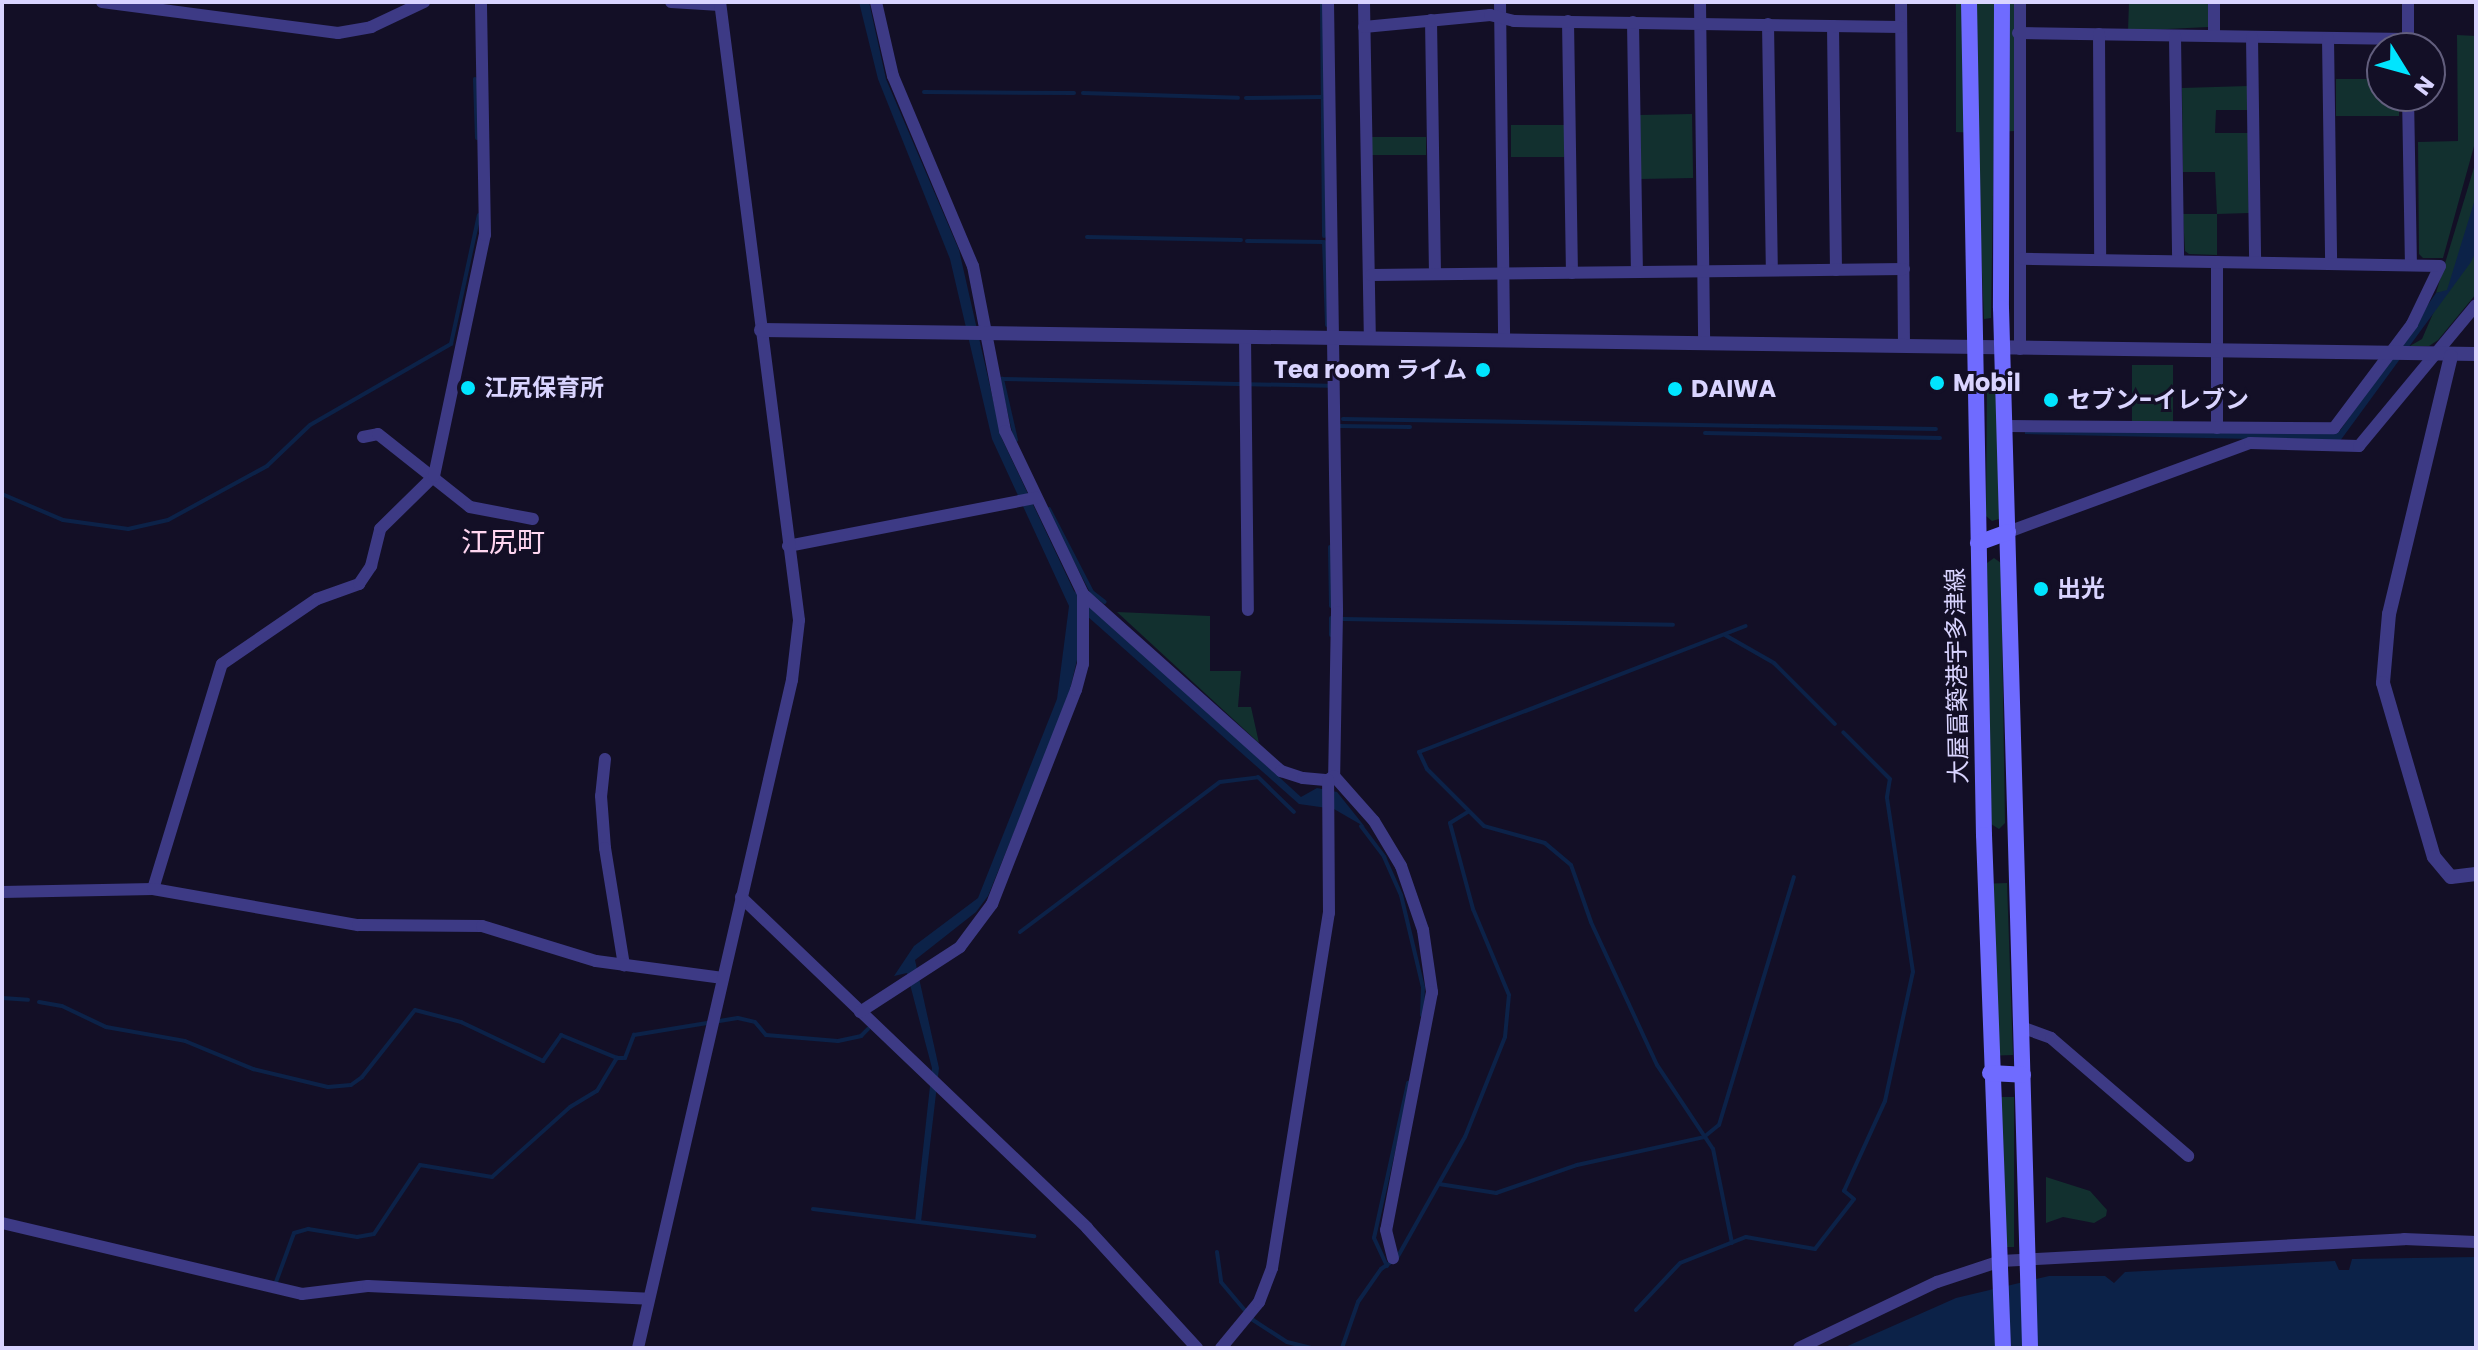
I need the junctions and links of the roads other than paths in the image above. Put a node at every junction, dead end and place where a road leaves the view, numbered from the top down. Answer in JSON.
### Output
{"nodes":[{"id":1,"x":102,"y":2,"type":"edge"},
{"id":2,"x":424,"y":2,"type":"edge"},
{"id":3,"x":481,"y":2,"type":"edge"},
{"id":4,"x":671,"y":2,"type":"edge"},
{"id":5,"x":876,"y":2,"type":"edge"},
{"id":6,"x":1328,"y":2,"type":"edge"},
{"id":7,"x":1364,"y":2,"type":"edge"},
{"id":8,"x":1500,"y":2,"type":"edge"},
{"id":9,"x":1700,"y":2,"type":"edge"},
{"id":10,"x":1901,"y":2,"type":"edge"},
{"id":11,"x":1969,"y":2,"type":"edge"},
{"id":12,"x":2002,"y":2,"type":"edge"},
{"id":13,"x":2020,"y":2,"type":"edge"},
{"id":14,"x":2214,"y":2,"type":"edge"},
{"id":15,"x":2408,"y":2,"type":"edge"},
{"id":16,"x":720,"y":4,"type":"edge"},
{"id":17,"x":1501,"y":18,"type":"junction"},
{"id":18,"x":1431,"y":20,"type":"junction"},
{"id":19,"x":1568,"y":21,"type":"junction"},
{"id":20,"x":1633,"y":22,"type":"junction"},
{"id":21,"x":1700,"y":23,"type":"junction"},
{"id":22,"x":1768,"y":24,"type":"junction"},
{"id":23,"x":1833,"y":26,"type":"junction"},
{"id":24,"x":1364,"y":27,"type":"junction"},
{"id":25,"x":1901,"y":27,"type":"junction"},
{"id":26,"x":2408,"y":32,"type":"edge"},
{"id":27,"x":2018,"y":33,"type":"junction"},
{"id":28,"x":2099,"y":34,"type":"junction"},
{"id":29,"x":2175,"y":36,"type":"junction"},
{"id":30,"x":2214,"y":36,"type":"junction"},
{"id":31,"x":2252,"y":37,"type":"junction"},
{"id":32,"x":2328,"y":38,"type":"junction"},
{"id":33,"x":2366,"y":41,"type":"edge"},
{"id":34,"x":2408,"y":112,"type":"edge"},
{"id":35,"x":2021,"y":259,"type":"junction"},
{"id":36,"x":2100,"y":260,"type":"junction"},
{"id":37,"x":2178,"y":261,"type":"junction"},
{"id":38,"x":2217,"y":262,"type":"junction"},
{"id":39,"x":2255,"y":262,"type":"junction"},
{"id":40,"x":2331,"y":263,"type":"junction"},
{"id":41,"x":2411,"y":264,"type":"junction"},
{"id":42,"x":1904,"y":269,"type":"junction"},
{"id":43,"x":1772,"y":270,"type":"junction"},
{"id":44,"x":1836,"y":270,"type":"junction"},
{"id":45,"x":1703,"y":271,"type":"junction"},
{"id":46,"x":1637,"y":272,"type":"junction"},
{"id":47,"x":1503,"y":273,"type":"junction"},
{"id":48,"x":1572,"y":273,"type":"junction"},
{"id":49,"x":1435,"y":274,"type":"junction"},
{"id":50,"x":1371,"y":275,"type":"junction"},
{"id":51,"x":2476,"y":305,"type":"edge"},
{"id":52,"x":761,"y":330,"type":"junction"},
{"id":53,"x":976,"y":331,"type":"junction"},
{"id":54,"x":1245,"y":336,"type":"junction"},
{"id":55,"x":1332,"y":338,"type":"junction"},
{"id":56,"x":1370,"y":338,"type":"junction"},
{"id":57,"x":1504,"y":340,"type":"junction"},
{"id":58,"x":1704,"y":344,"type":"junction"},
{"id":59,"x":1904,"y":346,"type":"junction"},
{"id":60,"x":1977,"y":348,"type":"junction"},
{"id":61,"x":2012,"y":349,"type":"junction"},
{"id":62,"x":2218,"y":351,"type":"junction"},
{"id":63,"x":2476,"y":354,"type":"edge"},
{"id":64,"x":2391,"y":355,"type":"junction"},
{"id":65,"x":2434,"y":355,"type":"junction"},
{"id":66,"x":2451,"y":356,"type":"junction"},
{"id":67,"x":2007,"y":426,"type":"junction"},
{"id":68,"x":2217,"y":428,"type":"junction"},
{"id":69,"x":363,"y":437,"type":"dead end"},
{"id":70,"x":434,"y":476,"type":"junction"},
{"id":71,"x":1034,"y":499,"type":"junction"},
{"id":72,"x":533,"y":519,"type":"dead end"},
{"id":73,"x":2008,"y":532,"type":"junction"},
{"id":74,"x":1978,"y":543,"type":"junction"},
{"id":75,"x":788,"y":546,"type":"junction"},
{"id":76,"x":1083,"y":596,"type":"junction"},
{"id":77,"x":1248,"y":610,"type":"dead end"},
{"id":78,"x":605,"y":759,"type":"dead end"},
{"id":79,"x":1330,"y":781,"type":"junction"},
{"id":80,"x":1984,"y":835,"type":"junction"},
{"id":81,"x":2014,"y":835,"type":"junction"},
{"id":82,"x":2476,"y":874,"type":"edge"},
{"id":83,"x":153,"y":889,"type":"junction"},
{"id":84,"x":2,"y":892,"type":"edge"},
{"id":85,"x":741,"y":897,"type":"junction"},
{"id":86,"x":624,"y":965,"type":"junction"},
{"id":87,"x":723,"y":978,"type":"junction"},
{"id":88,"x":860,"y":1012,"type":"junction"},
{"id":89,"x":2021,"y":1027,"type":"junction"},
{"id":90,"x":1990,"y":1073,"type":"junction"},
{"id":91,"x":2023,"y":1075,"type":"junction"},
{"id":92,"x":2188,"y":1156,"type":"dead end"},
{"id":93,"x":2,"y":1223,"type":"edge"},
{"id":94,"x":2476,"y":1242,"type":"edge"},
{"id":95,"x":1393,"y":1258,"type":"dead end"},
{"id":96,"x":2001,"y":1261,"type":"junction"},
{"id":97,"x":2029,"y":1266,"type":"junction"},
{"id":98,"x":649,"y":1299,"type":"junction"},
{"id":99,"x":638,"y":1348,"type":"edge"},
{"id":100,"x":1197,"y":1348,"type":"edge"},
{"id":101,"x":1221,"y":1348,"type":"edge"},
{"id":102,"x":1799,"y":1348,"type":"edge"},
{"id":103,"x":2003,"y":1348,"type":"edge"},
{"id":104,"x":2030,"y":1348,"type":"edge"}],
"edges":[{"from":1,"to":2,"type":"street"},
{"from":3,"to":70,"type":"street"},
{"from":4,"to":16,"type":"street"},
{"from":5,"to":53,"type":"street"},
{"from":6,"to":55,"type":"street"},
{"from":7,"to":24,"type":"street"},
{"from":8,"to":17,"type":"street"},
{"from":9,"to":21,"type":"street"},
{"from":10,"to":25,"type":"street"},
{"from":11,"to":60,"type":"main road","name":"大屋冨築港宇多津線"},
{"from":12,"to":61,"type":"main road"},
{"from":13,"to":27,"type":"street"},
{"from":14,"to":30,"type":"street"},
{"from":15,"to":26,"type":"street"},
{"from":16,"to":52,"type":"street"},
{"from":17,"to":18,"type":"street"},
{"from":17,"to":19,"type":"street"},
{"from":17,"to":47,"type":"street"},
{"from":18,"to":24,"type":"street"},
{"from":18,"to":49,"type":"street"},
{"from":19,"to":20,"type":"street"},
{"from":19,"to":48,"type":"street"},
{"from":20,"to":21,"type":"street"},
{"from":20,"to":46,"type":"street"},
{"from":21,"to":22,"type":"street"},
{"from":21,"to":45,"type":"street"},
{"from":22,"to":23,"type":"street"},
{"from":22,"to":43,"type":"street"},
{"from":23,"to":25,"type":"street"},
{"from":23,"to":44,"type":"street"},
{"from":24,"to":50,"type":"street"},
{"from":25,"to":42,"type":"street"},
{"from":27,"to":28,"type":"street"},
{"from":27,"to":35,"type":"street"},
{"from":28,"to":29,"type":"street"},
{"from":28,"to":36,"type":"street"},
{"from":29,"to":30,"type":"street"},
{"from":29,"to":37,"type":"street"},
{"from":30,"to":31,"type":"street"},
{"from":31,"to":32,"type":"street"},
{"from":31,"to":39,"type":"street"},
{"from":32,"to":33,"type":"street"},
{"from":32,"to":40,"type":"street"},
{"from":34,"to":41,"type":"street"},
{"from":35,"to":36,"type":"street"},
{"from":35,"to":61,"type":"street"},
{"from":36,"to":37,"type":"street"},
{"from":37,"to":38,"type":"street"},
{"from":38,"to":39,"type":"street"},
{"from":38,"to":62,"type":"street"},
{"from":39,"to":40,"type":"street"},
{"from":40,"to":41,"type":"street"},
{"from":41,"to":64,"type":"street"},
{"from":42,"to":44,"type":"street"},
{"from":42,"to":59,"type":"street"},
{"from":43,"to":44,"type":"street"},
{"from":43,"to":45,"type":"street"},
{"from":45,"to":46,"type":"street"},
{"from":45,"to":58,"type":"street"},
{"from":46,"to":48,"type":"street"},
{"from":47,"to":48,"type":"street"},
{"from":47,"to":49,"type":"street"},
{"from":47,"to":57,"type":"street"},
{"from":49,"to":50,"type":"street"},
{"from":50,"to":56,"type":"street"},
{"from":51,"to":65,"type":"street"},
{"from":52,"to":53,"type":"street"},
{"from":52,"to":75,"type":"street"},
{"from":53,"to":54,"type":"street"},
{"from":53,"to":71,"type":"street"},
{"from":54,"to":55,"type":"street"},
{"from":54,"to":77,"type":"street"},
{"from":55,"to":56,"type":"street"},
{"from":55,"to":79,"type":"street"},
{"from":56,"to":57,"type":"street"},
{"from":57,"to":58,"type":"street"},
{"from":58,"to":59,"type":"street"},
{"from":59,"to":60,"type":"street"},
{"from":60,"to":61,"type":"street"},
{"from":60,"to":74,"type":"main road","name":"大屋冨築港宇多津線"},
{"from":61,"to":62,"type":"street"},
{"from":61,"to":67,"type":"main road"},
{"from":62,"to":64,"type":"street"},
{"from":62,"to":68,"type":"street"},
{"from":63,"to":66,"type":"street"},
{"from":64,"to":65,"type":"street"},
{"from":64,"to":68,"type":"street"},
{"from":65,"to":66,"type":"street"},
{"from":65,"to":73,"type":"street"},
{"from":66,"to":82,"type":"street"},
{"from":67,"to":68,"type":"street"},
{"from":67,"to":73,"type":"main road"},
{"from":69,"to":70,"type":"street"},
{"from":70,"to":72,"type":"street"},
{"from":70,"to":83,"type":"street"},
{"from":71,"to":75,"type":"street"},
{"from":71,"to":76,"type":"street"},
{"from":73,"to":74,"type":"main road"},
{"from":73,"to":81,"type":"main road"},
{"from":74,"to":80,"type":"main road","name":"大屋冨築港宇多津線"},
{"from":75,"to":85,"type":"street"},
{"from":76,"to":79,"type":"street"},
{"from":76,"to":88,"type":"street"},
{"from":78,"to":86,"type":"street"},
{"from":79,"to":95,"type":"street"},
{"from":79,"to":101,"type":"street"},
{"from":80,"to":81,"type":"main road"},
{"from":80,"to":90,"type":"main road","name":"大屋冨築港宇多津線"},
{"from":81,"to":89,"type":"main road"},
{"from":83,"to":84,"type":"street"},
{"from":83,"to":86,"type":"street"},
{"from":85,"to":87,"type":"street"},
{"from":85,"to":88,"type":"street"},
{"from":86,"to":87,"type":"street"},
{"from":87,"to":98,"type":"street"},
{"from":88,"to":100,"type":"street"},
{"from":89,"to":91,"type":"main road"},
{"from":89,"to":92,"type":"street"},
{"from":90,"to":91,"type":"main road"},
{"from":90,"to":96,"type":"main road","name":"大屋冨築港宇多津線"},
{"from":91,"to":97,"type":"main road"},
{"from":93,"to":98,"type":"street"},
{"from":94,"to":97,"type":"street"},
{"from":96,"to":97,"type":"street"},
{"from":96,"to":102,"type":"street"},
{"from":96,"to":103,"type":"main road","name":"大屋冨築港宇多津線"},
{"from":97,"to":104,"type":"main road"},
{"from":98,"to":99,"type":"street"}]}
